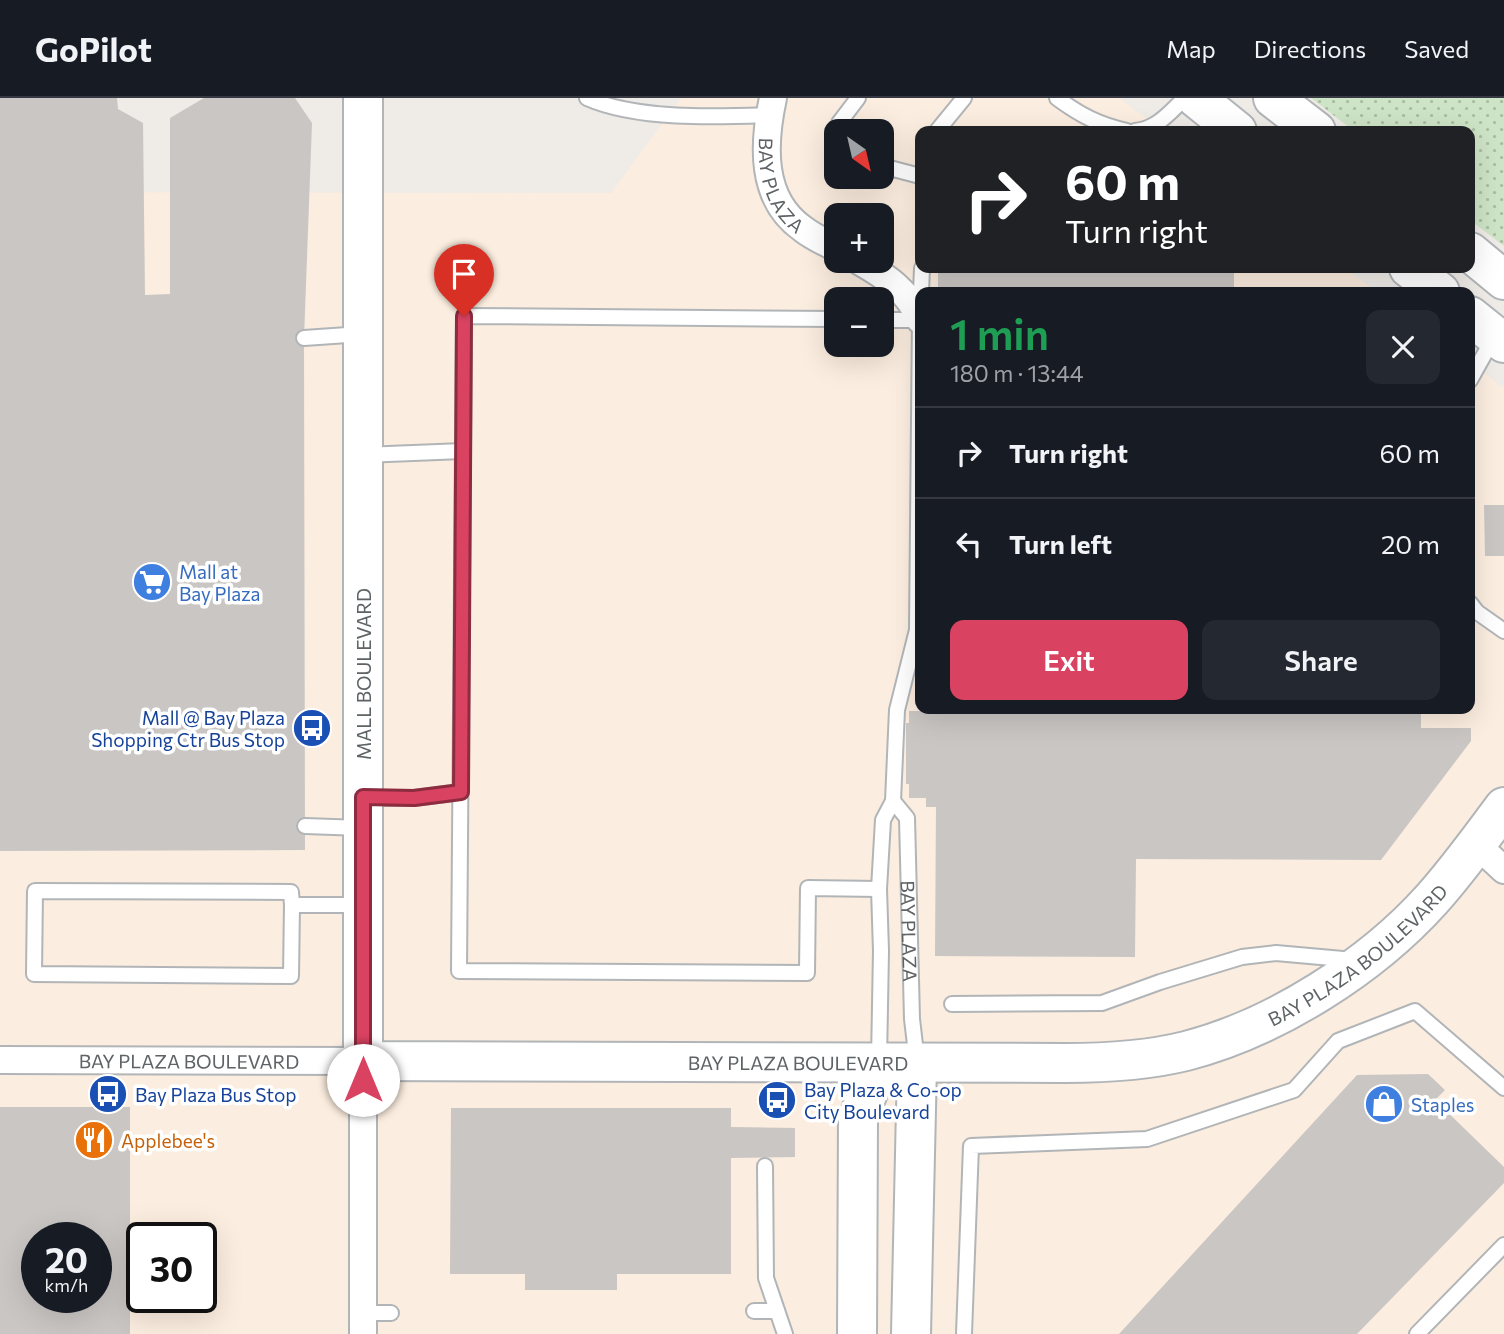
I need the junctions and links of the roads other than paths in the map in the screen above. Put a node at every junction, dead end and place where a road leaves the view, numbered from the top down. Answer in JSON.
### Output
{"nodes":[{"id":1,"x":363,"y":98,"type":"edge"},
{"id":2,"x":587,"y":98,"type":"edge"},
{"id":3,"x":858,"y":98,"type":"edge"},
{"id":4,"x":964,"y":98,"type":"edge"},
{"id":5,"x":1057,"y":98,"type":"edge"},
{"id":6,"x":1185,"y":98,"type":"edge"},
{"id":7,"x":1196,"y":98,"type":"edge"},
{"id":8,"x":1273,"y":98,"type":"edge"},
{"id":9,"x":771,"y":106,"type":"edge"},
{"id":10,"x":842,"y":119,"type":"edge"},
{"id":11,"x":941,"y":126,"type":"edge"},
{"id":12,"x":1104,"y":126,"type":"edge"},
{"id":13,"x":1154,"y":126,"type":"edge"},
{"id":14,"x":1231,"y":126,"type":"edge"},
{"id":15,"x":1309,"y":126,"type":"edge"},
{"id":16,"x":894,"y":169,"type":"edge"},
{"id":17,"x":915,"y":175,"type":"edge"},
{"id":18,"x":824,"y":241,"type":"edge"},
{"id":19,"x":1475,"y":256,"type":"edge"},
{"id":20,"x":879,"y":273,"type":"edge"},
{"id":21,"x":1415,"y":273,"type":"edge"},
{"id":22,"x":1504,"y":280,"type":"edge"},
{"id":23,"x":1434,"y":287,"type":"edge"},
{"id":24,"x":915,"y":307,"type":"edge"},
{"id":25,"x":824,"y":319,"type":"edge"},
{"id":26,"x":894,"y":320,"type":"edge"},
{"id":27,"x":915,"y":320,"type":"edge"},
{"id":28,"x":1489,"y":332,"type":"edge"},
{"id":29,"x":363,"y":334,"type":"junction"},
{"id":30,"x":304,"y":338,"type":"dead end"},
{"id":31,"x":1475,"y":367,"type":"edge"},
{"id":32,"x":463,"y":451,"type":"junction"},
{"id":33,"x":363,"y":455,"type":"junction"},
{"id":34,"x":1475,"y":609,"type":"edge"},
{"id":35,"x":1504,"y":631,"type":"edge"},
{"id":36,"x":915,"y":641,"type":"edge"},
{"id":37,"x":461,"y":792,"type":"junction"},
{"id":38,"x":894,"y":801,"type":"junction"},
{"id":39,"x":1504,"y":807,"type":"edge"},
{"id":40,"x":363,"y":813,"type":"junction"},
{"id":41,"x":305,"y":826,"type":"dead end"},
{"id":42,"x":1476,"y":844,"type":"junction"},
{"id":43,"x":1504,"y":870,"type":"edge"},
{"id":44,"x":879,"y":889,"type":"junction"},
{"id":45,"x":292,"y":905,"type":"junction"},
{"id":46,"x":363,"y":905,"type":"junction"},
{"id":47,"x":1363,"y":961,"type":"junction"},
{"id":48,"x":951,"y":1004,"type":"dead end"},
{"id":49,"x":0,"y":1060,"type":"edge"},
{"id":50,"x":363,"y":1061,"type":"junction"},
{"id":51,"x":879,"y":1063,"type":"junction"},
{"id":52,"x":917,"y":1064,"type":"junction"},
{"id":53,"x":1504,"y":1088,"type":"edge"},
{"id":54,"x":765,"y":1166,"type":"dead end"},
{"id":55,"x":1504,"y":1245,"type":"edge"},
{"id":56,"x":754,"y":1311,"type":"dead end"},
{"id":57,"x":776,"y":1311,"type":"junction"},
{"id":58,"x":391,"y":1313,"type":"dead end"},
{"id":59,"x":363,"y":1323,"type":"edge"},
{"id":60,"x":785,"y":1334,"type":"edge"},
{"id":61,"x":857,"y":1334,"type":"edge"},
{"id":62,"x":911,"y":1334,"type":"edge"},
{"id":63,"x":964,"y":1334,"type":"edge"},
{"id":64,"x":1417,"y":1334,"type":"edge"}],
"edges":[{"from":1,"to":29,"type":"street","name":"MALL BOULEVARD"},
{"from":2,"to":9,"type":"lane"},
{"from":3,"to":10,"type":"lane"},
{"from":4,"to":11,"type":"lane"},
{"from":5,"to":12,"type":"lane"},
{"from":6,"to":13,"type":"lane"},
{"from":7,"to":14,"type":"street"},
{"from":8,"to":15,"type":"street"},
{"from":9,"to":18,"type":"street","name":"BAY PLAZA"},
{"from":16,"to":17,"type":"lane"},
{"from":19,"to":22,"type":"street"},
{"from":20,"to":24,"type":"street"},
{"from":21,"to":23,"type":"street"},
{"from":25,"to":32,"type":"lane"},
{"from":26,"to":27,"type":"lane"},
{"from":28,"to":31,"type":"lane"},
{"from":29,"to":30,"type":"lane"},
{"from":29,"to":33,"type":"street","name":"MALL BOULEVARD"},
{"from":32,"to":33,"type":"lane"},
{"from":32,"to":37,"type":"lane"},
{"from":33,"to":40,"type":"street","name":"MALL BOULEVARD"},
{"from":34,"to":35,"type":"lane"},
{"from":36,"to":38,"type":"lane","name":"BAY PLAZA"},
{"from":37,"to":40,"type":"lane"},
{"from":37,"to":44,"type":"lane"},
{"from":38,"to":44,"type":"lane","name":"BAY PLAZA"},
{"from":38,"to":52,"type":"lane","name":"BAY PLAZA"},
{"from":39,"to":42,"type":"street","name":"BAY PLAZA BOULEVARD"},
{"from":40,"to":41,"type":"lane"},
{"from":40,"to":46,"type":"street","name":"MALL BOULEVARD"},
{"from":42,"to":43,"type":"street"},
{"from":42,"to":47,"type":"street","name":"BAY PLAZA BOULEVARD"},
{"from":44,"to":51,"type":"lane","name":"BAY PLAZA"},
{"from":45,"to":45,"type":"lane"},
{"from":45,"to":46,"type":"lane"},
{"from":46,"to":50,"type":"street","name":"MALL BOULEVARD"},
{"from":47,"to":48,"type":"lane"},
{"from":47,"to":52,"type":"street","name":"BAY PLAZA BOULEVARD"},
{"from":49,"to":50,"type":"street","name":"BAY PLAZA BOULEVARD"},
{"from":50,"to":51,"type":"street","name":"BAY PLAZA BOULEVARD"},
{"from":50,"to":59,"type":"street","name":"MALL BOULEVARD"},
{"from":51,"to":52,"type":"street","name":"BAY PLAZA BOULEVARD"},
{"from":51,"to":61,"type":"street"},
{"from":52,"to":62,"type":"street"},
{"from":53,"to":63,"type":"lane"},
{"from":54,"to":57,"type":"lane"},
{"from":55,"to":64,"type":"lane"},
{"from":56,"to":57,"type":"lane"},
{"from":57,"to":60,"type":"lane"},
{"from":58,"to":59,"type":"lane"}]}
